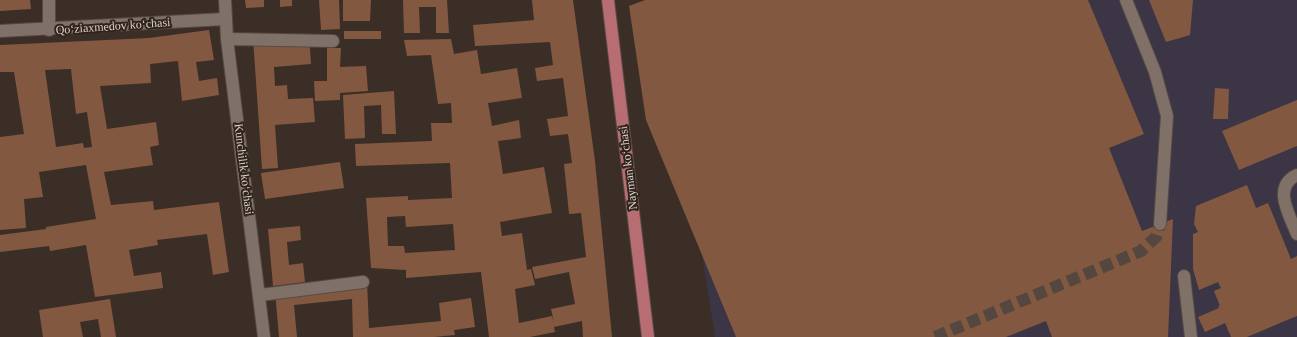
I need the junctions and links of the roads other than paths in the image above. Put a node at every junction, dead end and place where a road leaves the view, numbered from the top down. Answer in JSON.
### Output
{"nodes":[{"id":1,"x":49,"y":0,"type":"edge"},
{"id":2,"x":225,"y":0,"type":"edge"},
{"id":3,"x":608,"y":0,"type":"edge"},
{"id":4,"x":1126,"y":0,"type":"edge"},
{"id":5,"x":225,"y":19,"type":"junction"},
{"id":6,"x":49,"y":30,"type":"junction"},
{"id":7,"x":0,"y":31,"type":"edge"},
{"id":8,"x":227,"y":39,"type":"junction"},
{"id":9,"x":333,"y":40,"type":"dead end"},
{"id":10,"x":1297,"y":175,"type":"edge"},
{"id":11,"x":1160,"y":224,"type":"tunnel mouth"},
{"id":12,"x":1297,"y":234,"type":"edge"},
{"id":13,"x":1184,"y":276,"type":"dead end"},
{"id":14,"x":362,"y":282,"type":"dead end"},
{"id":15,"x":260,"y":295,"type":"junction"},
{"id":16,"x":264,"y":337,"type":"edge"},
{"id":17,"x":648,"y":337,"type":"edge"},
{"id":18,"x":1191,"y":337,"type":"edge"}],
"edges":[{"from":1,"to":6,"type":"street"},
{"from":2,"to":5,"type":"street","name":"Kunchilik koʻchasi"},
{"from":3,"to":17,"type":"main road","name":"Nayman koʻchasi"},
{"from":4,"to":11,"type":"street"},
{"from":5,"to":6,"type":"street","name":"Qoʻziaxmedov koʻchasi"},
{"from":5,"to":8,"type":"street","name":"Kunchilik koʻchasi"},
{"from":6,"to":7,"type":"street","name":"Qoʻziaxmedov koʻchasi"},
{"from":8,"to":9,"type":"street"},
{"from":8,"to":15,"type":"street","name":"Kunchilik koʻchasi"},
{"from":10,"to":12,"type":"street"},
{"from":13,"to":18,"type":"street"},
{"from":14,"to":15,"type":"street"},
{"from":15,"to":16,"type":"street","name":"Kunchilik koʻchasi"}]}
